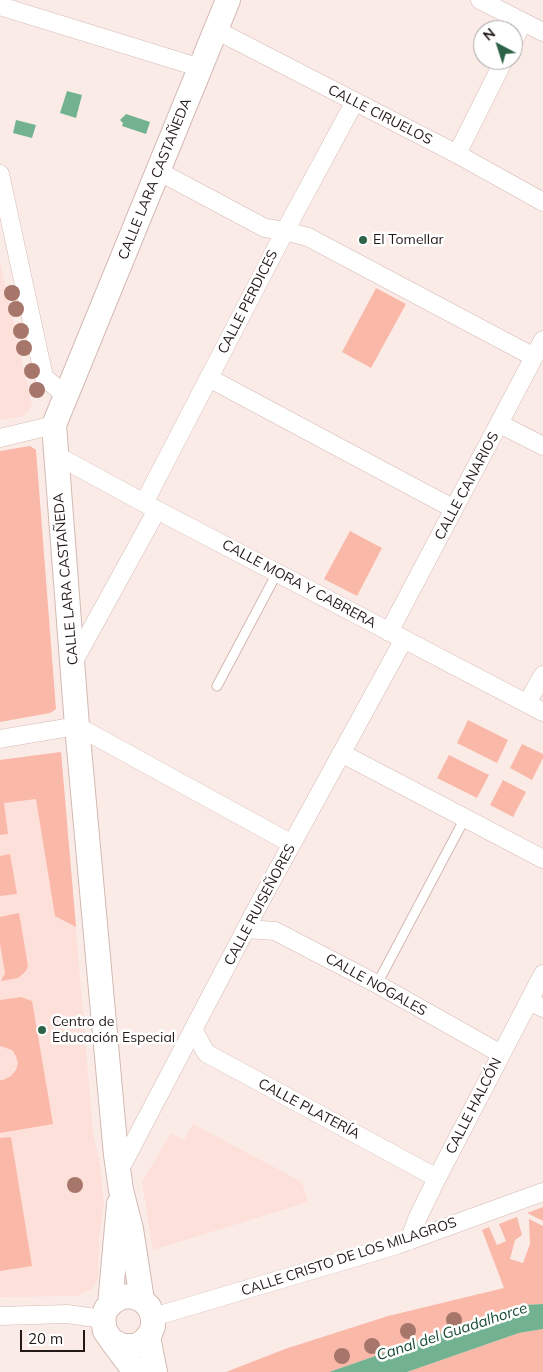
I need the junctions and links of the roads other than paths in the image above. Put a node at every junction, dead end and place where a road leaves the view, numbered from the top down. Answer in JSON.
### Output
{"nodes":[{"id":1,"x":228,"y":0,"type":"edge"},
{"id":2,"x":480,"y":0,"type":"edge"},
{"id":3,"x":0,"y":6,"type":"edge"},
{"id":4,"x":519,"y":20,"type":"edge"},
{"id":5,"x":523,"y":22,"type":"edge"},
{"id":6,"x":216,"y":30,"type":"junction"},
{"id":7,"x":543,"y":32,"type":"edge"},
{"id":8,"x":201,"y":68,"type":"junction"},
{"id":9,"x":499,"y":70,"type":"edge"},
{"id":10,"x":354,"y":103,"type":"junction"},
{"id":11,"x":457,"y":154,"type":"junction"},
{"id":12,"x":158,"y":171,"type":"junction"},
{"id":13,"x":0,"y":174,"type":"edge"},
{"id":14,"x":543,"y":202,"type":"edge"},
{"id":15,"x":285,"y":231,"type":"junction"},
{"id":16,"x":543,"y":340,"type":"edge"},
{"id":17,"x":534,"y":357,"type":"junction"},
{"id":18,"x":209,"y":378,"type":"junction"},
{"id":19,"x":66,"y":396,"type":"junction"},
{"id":20,"x":500,"y":424,"type":"junction"},
{"id":21,"x":54,"y":425,"type":"junction"},
{"id":22,"x":0,"y":438,"type":"edge"},
{"id":23,"x":543,"y":446,"type":"edge"},
{"id":24,"x":56,"y":454,"type":"junction"},
{"id":25,"x":150,"y":507,"type":"junction"},
{"id":26,"x":454,"y":509,"type":"junction"},
{"id":27,"x":277,"y":573,"type":"junction"},
{"id":28,"x":396,"y":636,"type":"junction"},
{"id":29,"x":73,"y":663,"type":"junction"},
{"id":30,"x":543,"y":675,"type":"edge"},
{"id":31,"x":217,"y":686,"type":"dead end"},
{"id":32,"x":527,"y":703,"type":"junction"},
{"id":33,"x":543,"y":712,"type":"edge"},
{"id":34,"x":77,"y":726,"type":"junction"},
{"id":35,"x":0,"y":739,"type":"edge"},
{"id":36,"x":342,"y":753,"type":"junction"},
{"id":37,"x":465,"y":818,"type":"junction"},
{"id":38,"x":292,"y":844,"type":"junction"},
{"id":39,"x":543,"y":860,"type":"edge"},
{"id":40,"x":247,"y":929,"type":"junction"},
{"id":41,"x":543,"y":974,"type":"edge"},
{"id":42,"x":377,"y":984,"type":"junction"},
{"id":43,"x":536,"y":1005,"type":"edge"},
{"id":44,"x":193,"y":1029,"type":"junction"},
{"id":45,"x":501,"y":1054,"type":"junction"},
{"id":46,"x":437,"y":1178,"type":"junction"},
{"id":47,"x":120,"y":1181,"type":"junction"},
{"id":48,"x":543,"y":1192,"type":"edge"},
{"id":49,"x":409,"y":1241,"type":"junction"},
{"id":50,"x":106,"y":1312,"type":"junction"},
{"id":51,"x":0,"y":1316,"type":"edge"},
{"id":52,"x":148,"y":1318,"type":"junction"},
{"id":53,"x":112,"y":1341,"type":"junction"},
{"id":54,"x":135,"y":1372,"type":"edge"},
{"id":55,"x":155,"y":1372,"type":"edge"}],
"edges":[{"from":1,"to":6,"type":"street","name":"CALLE LARA CASTAÑEDA"},
{"from":2,"to":4,"type":"street"},
{"from":3,"to":8,"type":"street"},
{"from":5,"to":7,"type":"street"},
{"from":6,"to":8,"type":"street","name":"CALLE LARA CASTAÑEDA"},
{"from":6,"to":10,"type":"street","name":"CALLE CIRUELOS"},
{"from":8,"to":12,"type":"street","name":"CALLE LARA CASTAÑEDA"},
{"from":9,"to":11,"type":"street"},
{"from":10,"to":11,"type":"street","name":"CALLE CIRUELOS"},
{"from":10,"to":15,"type":"street","name":"CALLE PERDICES"},
{"from":11,"to":14,"type":"street","name":"CALLE CIRUELOS"},
{"from":12,"to":15,"type":"street"},
{"from":12,"to":19,"type":"street","name":"CALLE LARA CASTAÑEDA"},
{"from":13,"to":19,"type":"street"},
{"from":15,"to":17,"type":"street"},
{"from":15,"to":18,"type":"street","name":"CALLE PERDICES"},
{"from":16,"to":17,"type":"street","name":"CALLE CANARIOS"},
{"from":17,"to":20,"type":"street","name":"CALLE CANARIOS"},
{"from":18,"to":25,"type":"street","name":"CALLE PERDICES"},
{"from":18,"to":26,"type":"street"},
{"from":19,"to":21,"type":"street","name":"CALLE LARA CASTAÑEDA"},
{"from":20,"to":23,"type":"street"},
{"from":20,"to":26,"type":"street","name":"CALLE CANARIOS"},
{"from":21,"to":22,"type":"street"},
{"from":21,"to":24,"type":"street","name":"CALLE LARA CASTAÑEDA"},
{"from":24,"to":25,"type":"street","name":"CALLE MORA Y CABRERA"},
{"from":24,"to":29,"type":"street","name":"CALLE LARA CASTAÑEDA"},
{"from":25,"to":27,"type":"street","name":"CALLE MORA Y CABRERA"},
{"from":25,"to":29,"type":"street","name":"CALLE PERDICES"},
{"from":26,"to":28,"type":"street","name":"CALLE CANARIOS"},
{"from":27,"to":28,"type":"street","name":"CALLE MORA Y CABRERA"},
{"from":27,"to":31,"type":"lane"},
{"from":28,"to":32,"type":"street","name":"CALLE MORA Y CABRERA"},
{"from":28,"to":36,"type":"street","name":"CALLE RUISEÑORES"},
{"from":29,"to":34,"type":"street","name":"CALLE LARA CASTAÑEDA"},
{"from":30,"to":32,"type":"street"},
{"from":32,"to":33,"type":"street","name":"CALLE MORA Y CABRERA"},
{"from":34,"to":35,"type":"street"},
{"from":34,"to":38,"type":"street"},
{"from":34,"to":47,"type":"street","name":"CALLE LARA CASTAÑEDA"},
{"from":36,"to":37,"type":"street"},
{"from":36,"to":38,"type":"street","name":"CALLE RUISEÑORES"},
{"from":37,"to":39,"type":"street"},
{"from":37,"to":42,"type":"lane"},
{"from":38,"to":40,"type":"street","name":"CALLE RUISEÑORES"},
{"from":40,"to":42,"type":"street","name":"CALLE NOGALES"},
{"from":40,"to":44,"type":"street","name":"CALLE RUISEÑORES"},
{"from":41,"to":43,"type":"street","name":"CALLE HALCÓN"},
{"from":42,"to":45,"type":"street","name":"CALLE NOGALES"},
{"from":43,"to":45,"type":"street","name":"CALLE HALCÓN"},
{"from":44,"to":46,"type":"street","name":"CALLE PLATERÍA"},
{"from":44,"to":47,"type":"street","name":"CALLE RUISEÑORES"},
{"from":45,"to":46,"type":"street","name":"CALLE HALCÓN"},
{"from":46,"to":49,"type":"street","name":"CALLE HALCÓN"},
{"from":47,"to":50,"type":"street","name":"CALLE LARA CASTAÑEDA"},
{"from":47,"to":52,"type":"street","name":"CALLE LARA CASTAÑEDA"},
{"from":48,"to":49,"type":"street","name":"CALLE CRISTO DE LOS MILAGROS"},
{"from":49,"to":52,"type":"street","name":"CALLE CRISTO DE LOS MILAGROS"},
{"from":50,"to":51,"type":"street"},
{"from":50,"to":52,"type":"street"},
{"from":50,"to":53,"type":"street"},
{"from":52,"to":53,"type":"street"},
{"from":52,"to":55,"type":"street","name":"CALLE LARA CASTAÑEDA"},
{"from":53,"to":54,"type":"street"}]}
